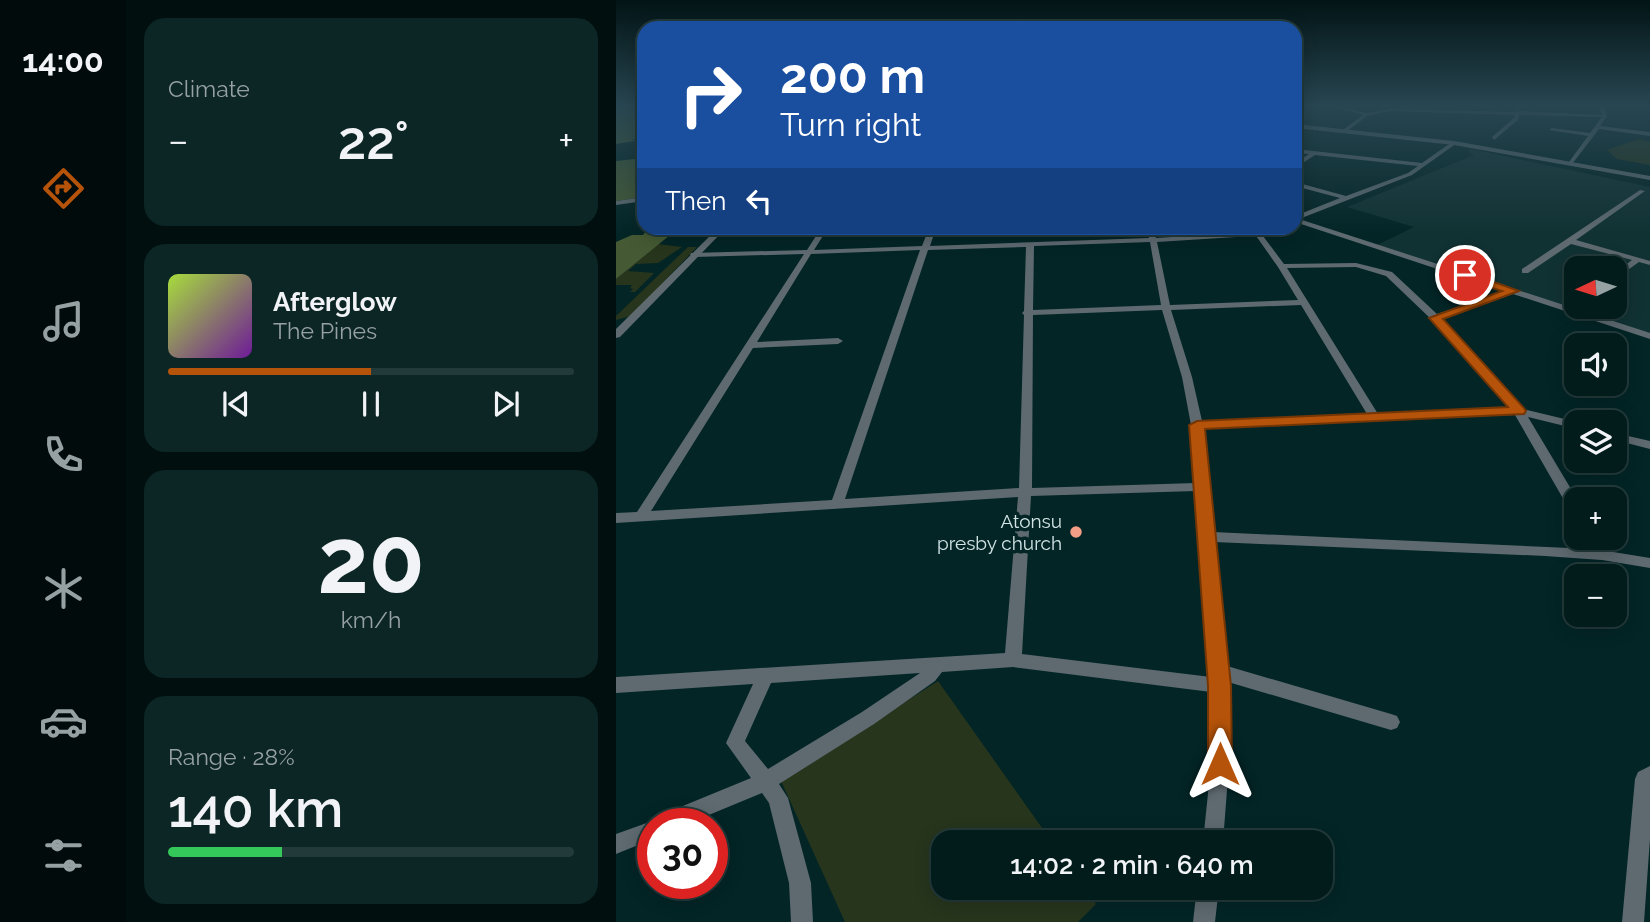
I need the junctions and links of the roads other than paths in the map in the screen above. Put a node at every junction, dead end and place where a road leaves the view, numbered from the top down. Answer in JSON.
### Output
{"nodes":[{"id":1,"x":1446,"y":149,"type":"edge"},
{"id":2,"x":1491,"y":149,"type":"edge"},
{"id":3,"x":1581,"y":149,"type":"edge"},
{"id":4,"x":1302,"y":152,"type":"edge"},
{"id":5,"x":1314,"y":153,"type":"junction"},
{"id":6,"x":1302,"y":161,"type":"edge"},
{"id":7,"x":1572,"y":162,"type":"junction"},
{"id":8,"x":1424,"y":165,"type":"junction"},
{"id":9,"x":1650,"y":178,"type":"edge"},
{"id":10,"x":1302,"y":186,"type":"edge"},
{"id":11,"x":1643,"y":191,"type":"dead end"},
{"id":12,"x":1347,"y":198,"type":"junction"},
{"id":13,"x":637,"y":200,"type":"edge"},
{"id":14,"x":616,"y":203,"type":"edge"},
{"id":15,"x":1302,"y":216,"type":"edge"},
{"id":16,"x":1302,"y":221,"type":"edge"},
{"id":17,"x":715,"y":235,"type":"edge"},
{"id":18,"x":820,"y":235,"type":"edge"},
{"id":19,"x":929,"y":235,"type":"edge"},
{"id":20,"x":1141,"y":235,"type":"edge"},
{"id":21,"x":1151,"y":235,"type":"edge"},
{"id":22,"x":1265,"y":235,"type":"edge"},
{"id":23,"x":1570,"y":241,"type":"junction"},
{"id":24,"x":1030,"y":246,"type":"junction"},
{"id":25,"x":924,"y":250,"type":"junction"},
{"id":26,"x":809,"y":252,"type":"junction"},
{"id":27,"x":694,"y":255,"type":"junction"},
{"id":28,"x":1637,"y":260,"type":"junction"},
{"id":29,"x":1649,"y":262,"type":"edge"},
{"id":30,"x":1282,"y":266,"type":"junction"},
{"id":31,"x":1628,"y":267,"type":"edge"},
{"id":32,"x":1524,"y":271,"type":"dead end"},
{"id":33,"x":1513,"y":291,"type":"junction"},
{"id":34,"x":1304,"y":302,"type":"junction"},
{"id":35,"x":1166,"y":308,"type":"junction"},
{"id":36,"x":1027,"y":313,"type":"junction"},
{"id":37,"x":1435,"y":318,"type":"junction"},
{"id":38,"x":616,"y":335,"type":"edge"},
{"id":39,"x":1650,"y":336,"type":"edge"},
{"id":40,"x":838,"y":341,"type":"dead end"},
{"id":41,"x":750,"y":345,"type":"junction"},
{"id":42,"x":1519,"y":411,"type":"junction"},
{"id":43,"x":1375,"y":418,"type":"junction"},
{"id":44,"x":1564,"y":423,"type":"edge"},
{"id":45,"x":1197,"y":425,"type":"junction"},
{"id":46,"x":1627,"y":439,"type":"edge"},
{"id":47,"x":1650,"y":445,"type":"edge"},
{"id":48,"x":1201,"y":487,"type":"junction"},
{"id":49,"x":1564,"y":489,"type":"edge"},
{"id":50,"x":1026,"y":492,"type":"junction"},
{"id":51,"x":837,"y":504,"type":"junction"},
{"id":52,"x":641,"y":516,"type":"junction"},
{"id":53,"x":616,"y":518,"type":"edge"},
{"id":54,"x":1206,"y":537,"type":"junction"},
{"id":55,"x":1599,"y":550,"type":"edge"},
{"id":56,"x":1602,"y":555,"type":"junction"},
{"id":57,"x":1650,"y":563,"type":"edge"},
{"id":58,"x":1013,"y":660,"type":"junction"},
{"id":59,"x":937,"y":665,"type":"junction"},
{"id":60,"x":765,"y":676,"type":"junction"},
{"id":61,"x":1218,"y":678,"type":"junction"},
{"id":62,"x":616,"y":685,"type":"edge"},
{"id":63,"x":1391,"y":722,"type":"dead end"},
{"id":64,"x":1650,"y":775,"type":"edge"},
{"id":65,"x":765,"y":782,"type":"junction"},
{"id":66,"x":702,"y":808,"type":"edge"},
{"id":67,"x":1214,"y":830,"type":"edge"},
{"id":68,"x":637,"y":835,"type":"edge"},
{"id":69,"x":616,"y":844,"type":"edge"},
{"id":70,"x":1207,"y":900,"type":"edge"},
{"id":71,"x":802,"y":922,"type":"edge"},
{"id":72,"x":1204,"y":922,"type":"edge"},
{"id":73,"x":1633,"y":922,"type":"edge"}],
"edges":[{"from":1,"to":8,"type":"street"},
{"from":2,"to":7,"type":"street"},
{"from":3,"to":7,"type":"street"},
{"from":4,"to":5,"type":"street"},
{"from":5,"to":6,"type":"street"},
{"from":5,"to":8,"type":"street"},
{"from":7,"to":9,"type":"street"},
{"from":8,"to":12,"type":"street"},
{"from":10,"to":12,"type":"street"},
{"from":11,"to":23,"type":"street"},
{"from":12,"to":15,"type":"street"},
{"from":13,"to":14,"type":"street"},
{"from":16,"to":33,"type":"street"},
{"from":17,"to":27,"type":"street"},
{"from":18,"to":26,"type":"street"},
{"from":19,"to":25,"type":"street"},
{"from":20,"to":24,"type":"street"},
{"from":21,"to":35,"type":"street"},
{"from":22,"to":30,"type":"street"},
{"from":23,"to":28,"type":"street"},
{"from":23,"to":32,"type":"street"},
{"from":24,"to":25,"type":"street"},
{"from":24,"to":36,"type":"street"},
{"from":25,"to":26,"type":"street"},
{"from":25,"to":51,"type":"street"},
{"from":26,"to":27,"type":"street"},
{"from":26,"to":41,"type":"street"},
{"from":27,"to":38,"type":"street"},
{"from":28,"to":29,"type":"street"},
{"from":28,"to":31,"type":"street"},
{"from":30,"to":34,"type":"street"},
{"from":30,"to":37,"type":"street"},
{"from":33,"to":37,"type":"street"},
{"from":33,"to":39,"type":"street"},
{"from":34,"to":35,"type":"street"},
{"from":34,"to":43,"type":"street"},
{"from":35,"to":36,"type":"street"},
{"from":35,"to":45,"type":"street"},
{"from":36,"to":50,"type":"street"},
{"from":37,"to":42,"type":"street"},
{"from":40,"to":41,"type":"street"},
{"from":41,"to":52,"type":"street"},
{"from":42,"to":43,"type":"street"},
{"from":42,"to":44,"type":"street"},
{"from":42,"to":49,"type":"street"},
{"from":43,"to":45,"type":"street"},
{"from":45,"to":48,"type":"street"},
{"from":46,"to":47,"type":"street"},
{"from":48,"to":50,"type":"street"},
{"from":48,"to":54,"type":"street"},
{"from":50,"to":51,"type":"street"},
{"from":50,"to":58,"type":"street"},
{"from":51,"to":52,"type":"street"},
{"from":52,"to":53,"type":"street"},
{"from":54,"to":56,"type":"street"},
{"from":54,"to":61,"type":"street"},
{"from":55,"to":56,"type":"street"},
{"from":56,"to":57,"type":"street"},
{"from":58,"to":59,"type":"street"},
{"from":58,"to":61,"type":"street"},
{"from":59,"to":60,"type":"street"},
{"from":59,"to":65,"type":"street"},
{"from":60,"to":62,"type":"street"},
{"from":60,"to":65,"type":"street"},
{"from":61,"to":63,"type":"street"},
{"from":61,"to":67,"type":"street"},
{"from":64,"to":73,"type":"street"},
{"from":65,"to":66,"type":"street"},
{"from":65,"to":71,"type":"street"},
{"from":68,"to":69,"type":"street"},
{"from":70,"to":72,"type":"street"}]}
